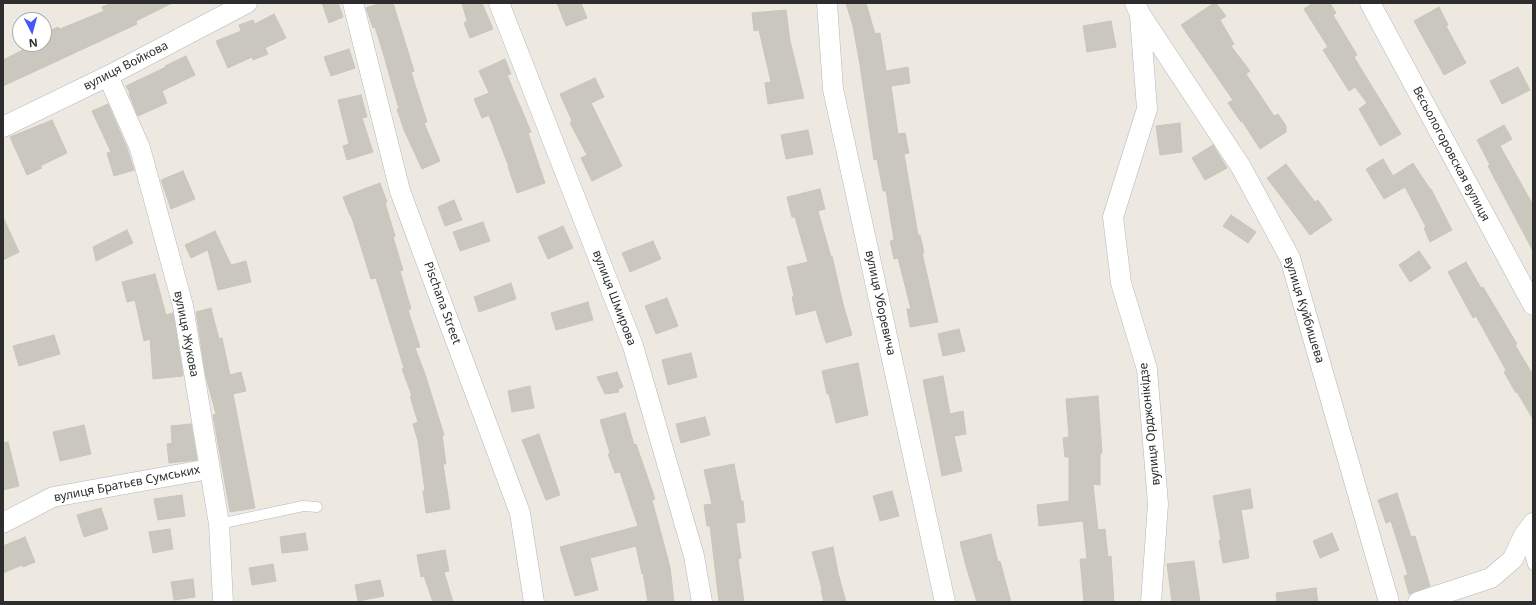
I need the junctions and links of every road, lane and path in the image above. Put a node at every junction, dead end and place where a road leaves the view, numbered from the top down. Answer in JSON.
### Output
{"nodes":[{"id":1,"x":247,"y":3,"type":"edge"},
{"id":2,"x":353,"y":3,"type":"edge"},
{"id":3,"x":499,"y":3,"type":"edge"},
{"id":4,"x":827,"y":3,"type":"edge"},
{"id":5,"x":1370,"y":3,"type":"edge"},
{"id":6,"x":1137,"y":9,"type":"edge"},
{"id":7,"x":108,"y":76,"type":"junction"},
{"id":8,"x":3,"y":127,"type":"edge"},
{"id":9,"x":1533,"y":305,"type":"edge"},
{"id":10,"x":209,"y":469,"type":"junction"},
{"id":11,"x":316,"y":507,"type":"dead end"},
{"id":12,"x":3,"y":524,"type":"edge"},
{"id":13,"x":219,"y":524,"type":"junction"},
{"id":14,"x":1528,"y":529,"type":"edge"},
{"id":15,"x":1533,"y":564,"type":"edge"},
{"id":16,"x":223,"y":602,"type":"edge"},
{"id":17,"x":534,"y":602,"type":"edge"},
{"id":18,"x":702,"y":602,"type":"edge"},
{"id":19,"x":945,"y":602,"type":"edge"},
{"id":20,"x":1151,"y":602,"type":"edge"},
{"id":21,"x":1389,"y":602,"type":"edge"},
{"id":22,"x":1418,"y":602,"type":"edge"}],
"edges":[{"from":1,"to":7,"type":"street","name":"вулиця Войкова"},
{"from":2,"to":17,"type":"street","name":"Pischana Street"},
{"from":3,"to":18,"type":"street","name":"вулиця Шмирова"},
{"from":4,"to":19,"type":"street","name":"вулиця Уборевича"},
{"from":5,"to":9,"type":"street","name":"Вєсьологоровская вулиця"},
{"from":6,"to":20,"type":"street","name":"вулиця Орджонікідзе"},
{"from":6,"to":21,"type":"street","name":"вулиця Куйбишева"},
{"from":7,"to":8,"type":"street","name":"вулиця Войкова"},
{"from":7,"to":10,"type":"street","name":"вулиця Жукова"},
{"from":10,"to":12,"type":"street","name":"вулиця Братьєв Сумських"},
{"from":10,"to":13,"type":"street","name":"вулиця Жукова"},
{"from":11,"to":13,"type":"lane"},
{"from":13,"to":16,"type":"street","name":"вулиця Жукова"},
{"from":14,"to":15,"type":"lane"},
{"from":14,"to":22,"type":"street"}]}
